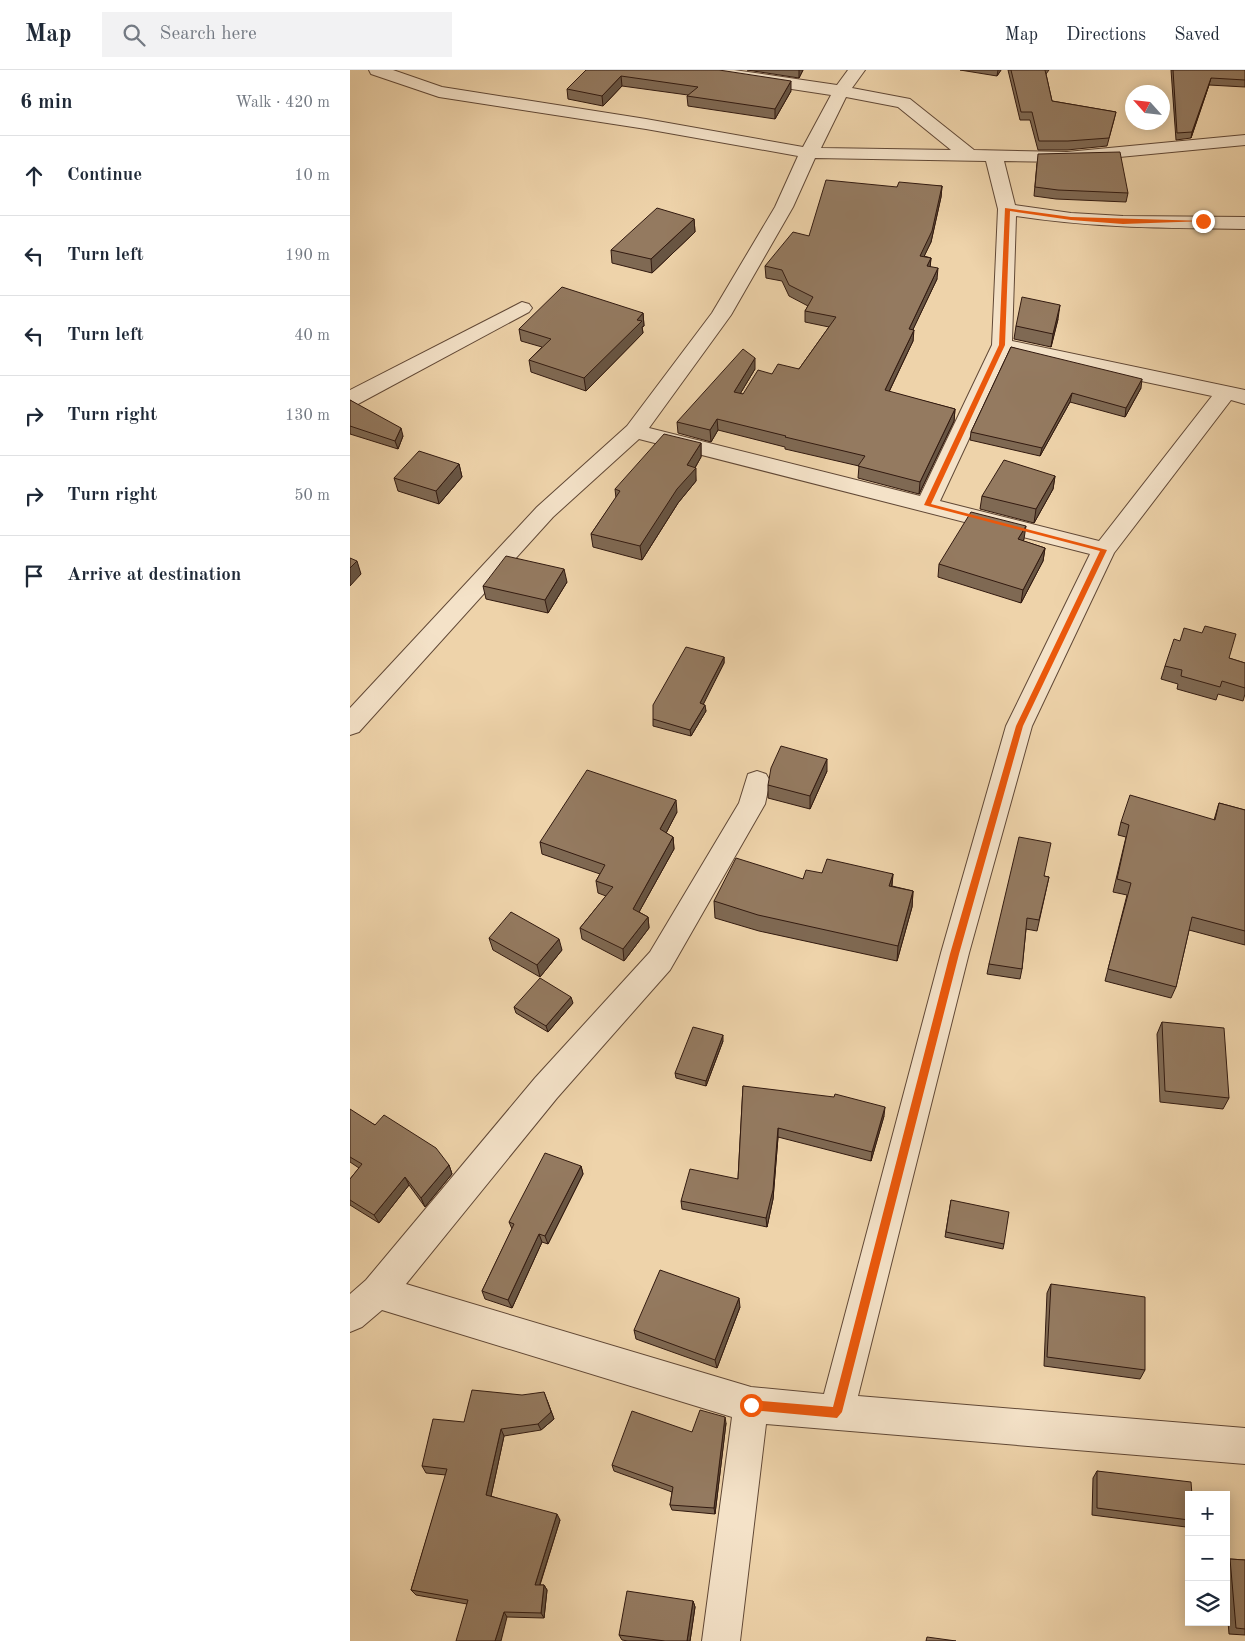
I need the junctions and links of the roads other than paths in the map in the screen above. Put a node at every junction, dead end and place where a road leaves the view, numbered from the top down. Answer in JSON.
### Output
{"nodes":[{"id":1,"x":377,"y":70,"type":"edge"},
{"id":2,"x":700,"y":70,"type":"edge"},
{"id":3,"x":857,"y":70,"type":"edge"},
{"id":4,"x":841,"y":91,"type":"junction"},
{"id":5,"x":1245,"y":140,"type":"edge"},
{"id":6,"x":809,"y":154,"type":"junction"},
{"id":7,"x":970,"y":156,"type":"junction"},
{"id":8,"x":994,"y":156,"type":"junction"},
{"id":9,"x":1007,"y":209,"type":"junction"},
{"id":10,"x":1245,"y":223,"type":"edge"},
{"id":11,"x":522,"y":308,"type":"dead end"},
{"id":12,"x":1002,"y":345,"type":"junction"},
{"id":13,"x":1236,"y":394,"type":"edge"},
{"id":14,"x":350,"y":399,"type":"edge"},
{"id":15,"x":635,"y":431,"type":"junction"},
{"id":16,"x":927,"y":505,"type":"junction"},
{"id":17,"x":1104,"y":550,"type":"junction"},
{"id":18,"x":350,"y":725,"type":"edge"},
{"id":19,"x":757,"y":781,"type":"dead end"},
{"id":20,"x":378,"y":1292,"type":"junction"},
{"id":21,"x":350,"y":1315,"type":"edge"},
{"id":22,"x":751,"y":1405,"type":"junction"},
{"id":23,"x":837,"y":1412,"type":"junction"},
{"id":24,"x":1245,"y":1446,"type":"edge"},
{"id":25,"x":721,"y":1641,"type":"edge"}],
"edges":[{"from":1,"to":6,"type":"street"},
{"from":2,"to":4,"type":"street"},
{"from":3,"to":4,"type":"street"},
{"from":4,"to":6,"type":"street"},
{"from":4,"to":7,"type":"street"},
{"from":5,"to":8,"type":"street"},
{"from":6,"to":7,"type":"street"},
{"from":6,"to":15,"type":"street"},
{"from":7,"to":8,"type":"street"},
{"from":8,"to":9,"type":"street"},
{"from":9,"to":10,"type":"street"},
{"from":9,"to":12,"type":"street"},
{"from":11,"to":14,"type":"street"},
{"from":12,"to":13,"type":"street"},
{"from":12,"to":16,"type":"street"},
{"from":13,"to":17,"type":"street"},
{"from":15,"to":16,"type":"street"},
{"from":15,"to":18,"type":"street"},
{"from":16,"to":17,"type":"street"},
{"from":17,"to":23,"type":"street"},
{"from":19,"to":20,"type":"street"},
{"from":20,"to":21,"type":"street"},
{"from":20,"to":22,"type":"street"},
{"from":22,"to":23,"type":"street"},
{"from":22,"to":25,"type":"street"},
{"from":23,"to":24,"type":"street"}]}
